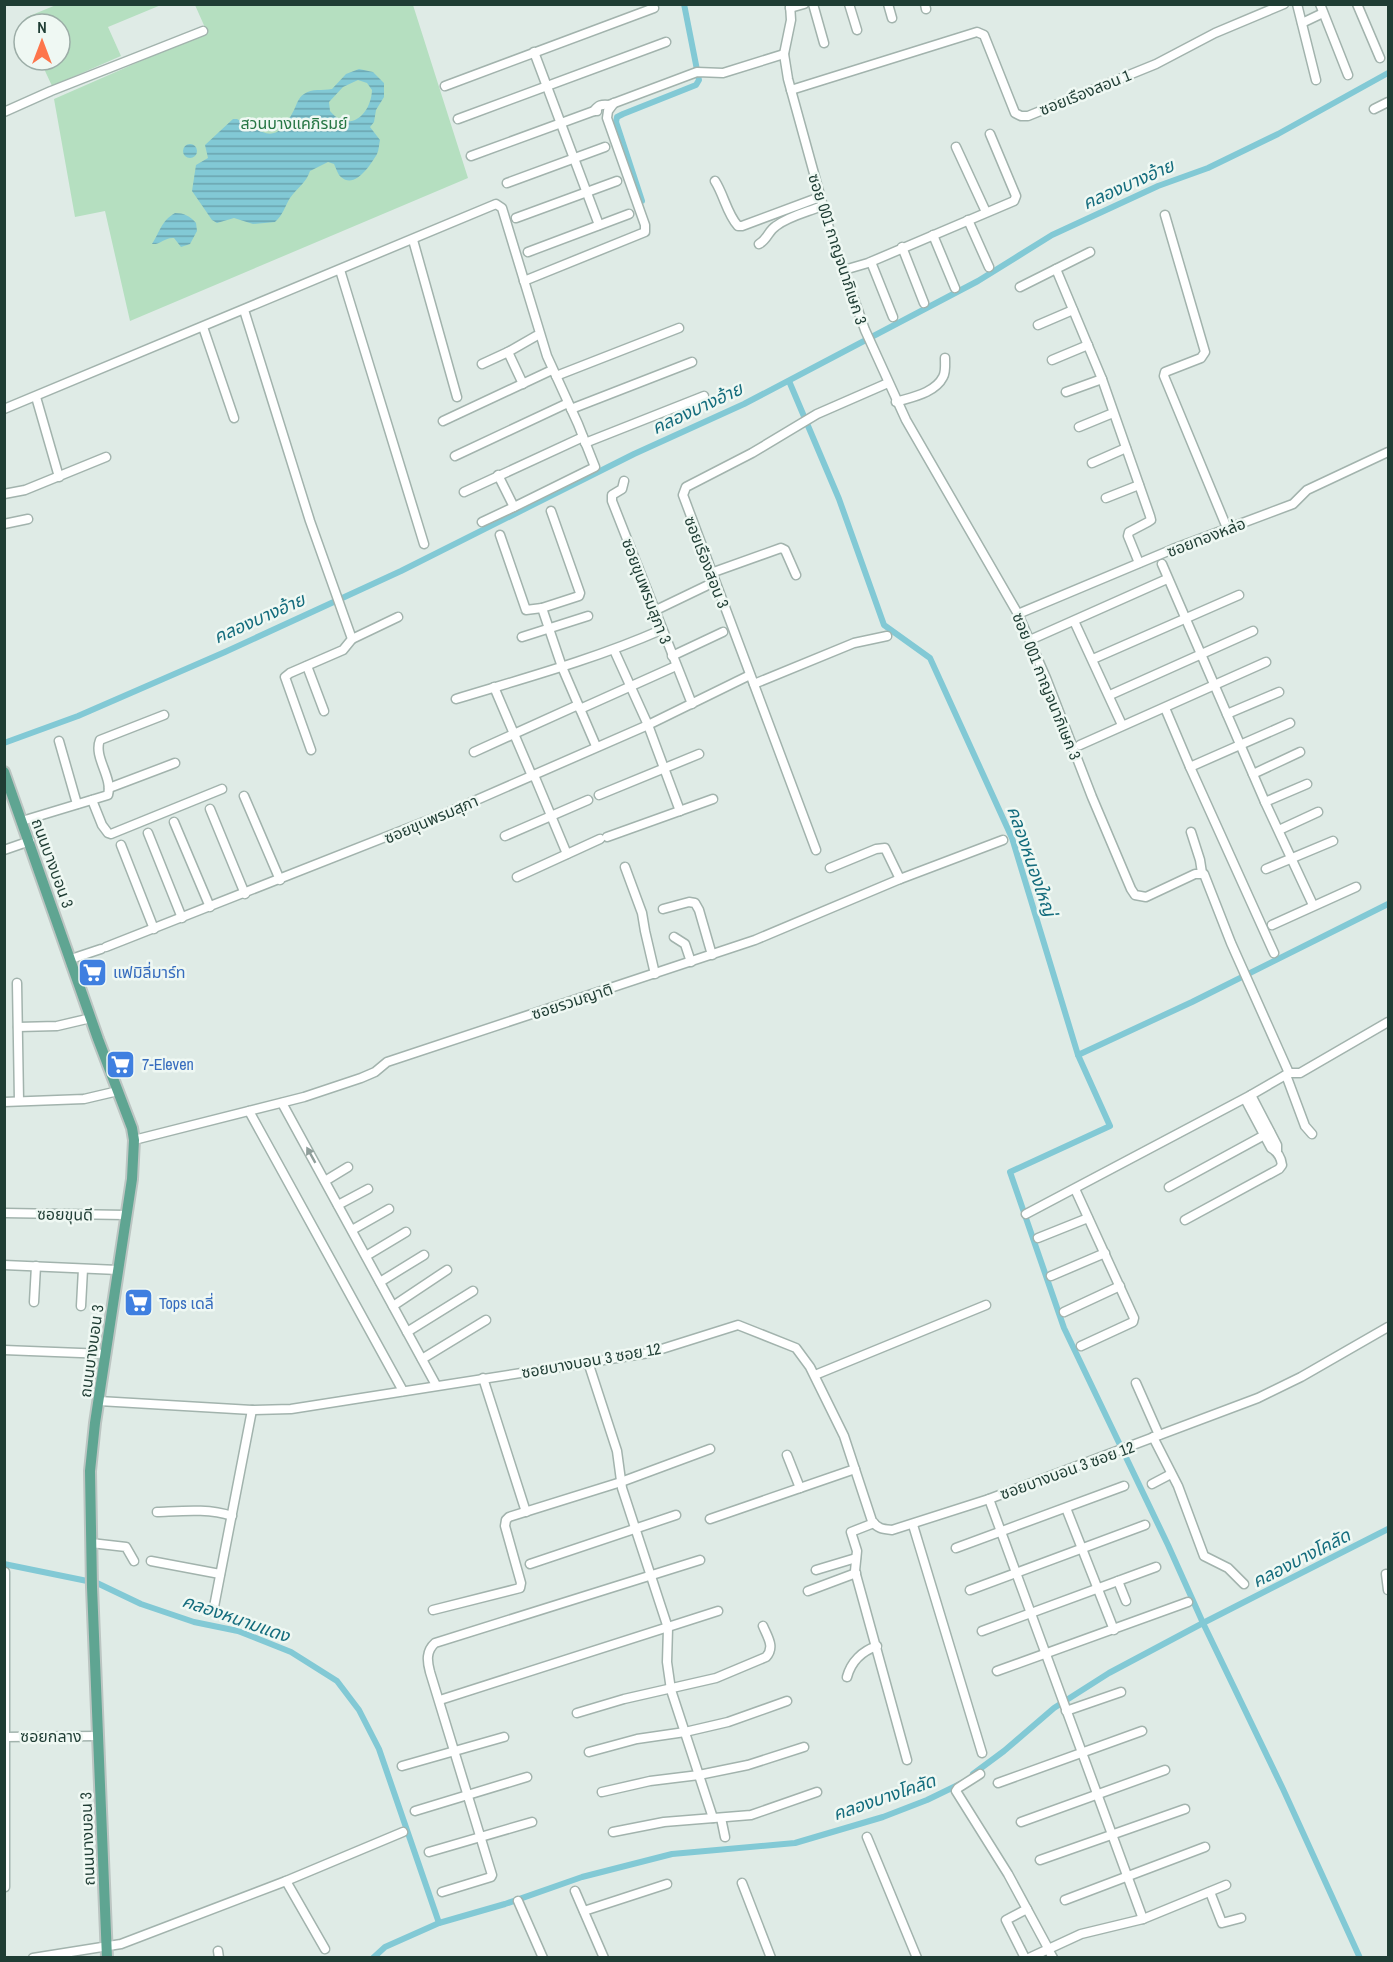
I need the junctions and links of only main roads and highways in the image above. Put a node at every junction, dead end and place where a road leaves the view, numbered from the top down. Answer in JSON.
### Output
{"nodes":[{"id":1,"x":4,"y":772,"type":"edge"},
{"id":2,"x":106,"y":1952,"type":"edge"}],
"edges":[{"from":1,"to":2,"type":"main road","name":"ถนนบางบอน 3"}]}
